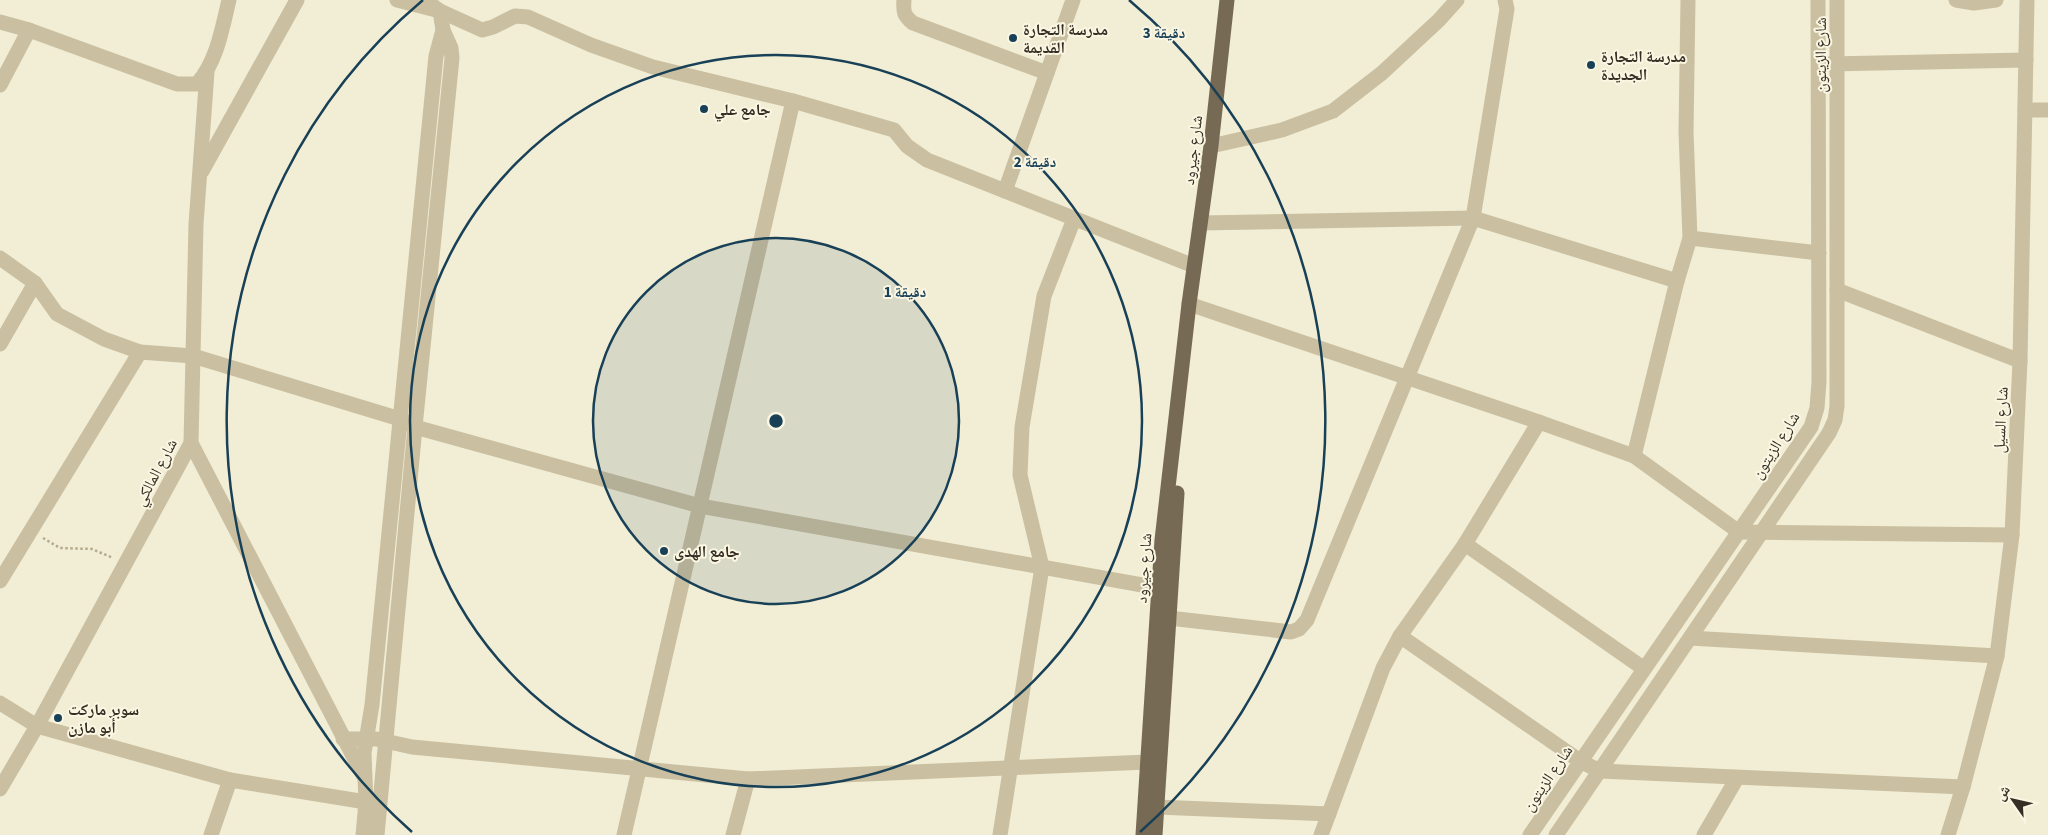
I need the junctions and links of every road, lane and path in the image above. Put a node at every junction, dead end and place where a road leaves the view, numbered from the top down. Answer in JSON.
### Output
{"nodes":[{"id":1,"x":229,"y":0,"type":"edge"},
{"id":2,"x":298,"y":0,"type":"edge"},
{"id":3,"x":397,"y":0,"type":"edge"},
{"id":4,"x":424,"y":0,"type":"edge"},
{"id":5,"x":904,"y":0,"type":"edge"},
{"id":6,"x":1073,"y":0,"type":"edge"},
{"id":7,"x":1227,"y":0,"type":"edge"},
{"id":8,"x":1457,"y":0,"type":"edge"},
{"id":9,"x":1505,"y":0,"type":"edge"},
{"id":10,"x":1688,"y":0,"type":"edge"},
{"id":11,"x":1818,"y":0,"type":"edge"},
{"id":12,"x":1837,"y":0,"type":"edge"},
{"id":13,"x":1956,"y":0,"type":"edge"},
{"id":14,"x":1996,"y":0,"type":"edge"},
{"id":15,"x":2027,"y":0,"type":"edge"},
{"id":16,"x":440,"y":11,"type":"junction"},
{"id":17,"x":0,"y":22,"type":"edge"},
{"id":18,"x":29,"y":30,"type":"junction"},
{"id":19,"x":443,"y":30,"type":"junction"},
{"id":20,"x":2026,"y":60,"type":"junction"},
{"id":21,"x":1837,"y":64,"type":"junction"},
{"id":22,"x":1819,"y":65,"type":"junction"},
{"id":23,"x":208,"y":72,"type":"junction"},
{"id":24,"x":1047,"y":72,"type":"junction"},
{"id":25,"x":0,"y":85,"type":"edge"},
{"id":26,"x":793,"y":101,"type":"junction"},
{"id":27,"x":2025,"y":110,"type":"junction"},
{"id":28,"x":2048,"y":110,"type":"edge"},
{"id":29,"x":1211,"y":146,"type":"junction"},
{"id":30,"x":200,"y":175,"type":"junction"},
{"id":31,"x":1005,"y":191,"type":"junction"},
{"id":32,"x":1472,"y":218,"type":"junction"},
{"id":33,"x":1074,"y":219,"type":"junction"},
{"id":34,"x":1200,"y":223,"type":"junction"},
{"id":35,"x":1690,"y":238,"type":"junction"},
{"id":36,"x":1819,"y":253,"type":"junction"},
{"id":37,"x":0,"y":258,"type":"edge"},
{"id":38,"x":1194,"y":266,"type":"junction"},
{"id":39,"x":1677,"y":281,"type":"junction"},
{"id":40,"x":36,"y":283,"type":"junction"},
{"id":41,"x":1837,"y":290,"type":"junction"},
{"id":42,"x":1189,"y":304,"type":"junction"},
{"id":43,"x":0,"y":344,"type":"edge"},
{"id":44,"x":140,"y":352,"type":"junction"},
{"id":45,"x":193,"y":356,"type":"junction"},
{"id":46,"x":2020,"y":361,"type":"junction"},
{"id":47,"x":1408,"y":378,"type":"junction"},
{"id":48,"x":400,"y":419,"type":"junction"},
{"id":49,"x":1539,"y":422,"type":"junction"},
{"id":50,"x":414,"y":427,"type":"junction"},
{"id":51,"x":191,"y":443,"type":"junction"},
{"id":52,"x":1634,"y":456,"type":"junction"},
{"id":53,"x":700,"y":506,"type":"junction"},
{"id":54,"x":30,"y":532,"type":"junction"},
{"id":55,"x":1738,"y":532,"type":"junction"},
{"id":56,"x":1762,"y":532,"type":"junction"},
{"id":57,"x":2012,"y":535,"type":"junction"},
{"id":58,"x":1465,"y":544,"type":"junction"},
{"id":59,"x":125,"y":564,"type":"junction"},
{"id":60,"x":1042,"y":567,"type":"junction"},
{"id":61,"x":0,"y":581,"type":"edge"},
{"id":62,"x":1158,"y":588,"type":"junction"},
{"id":63,"x":1169,"y":618,"type":"junction"},
{"id":64,"x":1400,"y":636,"type":"junction"},
{"id":65,"x":1690,"y":638,"type":"junction"},
{"id":66,"x":1997,"y":656,"type":"junction"},
{"id":67,"x":1643,"y":668,"type":"junction"},
{"id":68,"x":0,"y":703,"type":"edge"},
{"id":69,"x":37,"y":726,"type":"junction"},
{"id":70,"x":366,"y":738,"type":"junction"},
{"id":71,"x":343,"y":739,"type":"junction"},
{"id":72,"x":385,"y":742,"type":"junction"},
{"id":73,"x":1580,"y":761,"type":"junction"},
{"id":74,"x":1148,"y":762,"type":"junction"},
{"id":75,"x":640,"y":768,"type":"junction"},
{"id":76,"x":1010,"y":769,"type":"junction"},
{"id":77,"x":1600,"y":770,"type":"junction"},
{"id":78,"x":364,"y":778,"type":"junction"},
{"id":79,"x":1736,"y":778,"type":"junction"},
{"id":80,"x":383,"y":779,"type":"junction"},
{"id":81,"x":748,"y":779,"type":"junction"},
{"id":82,"x":230,"y":780,"type":"junction"},
{"id":83,"x":1963,"y":787,"type":"junction"},
{"id":84,"x":0,"y":789,"type":"edge"},
{"id":85,"x":366,"y":802,"type":"junction"},
{"id":86,"x":1156,"y":807,"type":"junction"},
{"id":87,"x":1329,"y":814,"type":"junction"},
{"id":88,"x":380,"y":831,"type":"edge"},
{"id":89,"x":211,"y":835,"type":"edge"},
{"id":90,"x":363,"y":835,"type":"edge"},
{"id":91,"x":624,"y":835,"type":"edge"},
{"id":92,"x":733,"y":835,"type":"edge"},
{"id":93,"x":1000,"y":835,"type":"edge"},
{"id":94,"x":1143,"y":835,"type":"edge"},
{"id":95,"x":1155,"y":835,"type":"edge"},
{"id":96,"x":1321,"y":835,"type":"edge"},
{"id":97,"x":1530,"y":835,"type":"edge"},
{"id":98,"x":1556,"y":835,"type":"edge"},
{"id":99,"x":1704,"y":835,"type":"edge"},
{"id":100,"x":1948,"y":835,"type":"edge"}],
"edges":[{"from":1,"to":23,"type":"street","name":"شارع المالكي"},
{"from":2,"to":30,"type":"street"},
{"from":3,"to":16,"type":"street"},
{"from":4,"to":16,"type":"street"},
{"from":5,"to":24,"type":"street"},
{"from":6,"to":24,"type":"street"},
{"from":7,"to":29,"type":"main road","name":"شارع جيرود"},
{"from":8,"to":29,"type":"street"},
{"from":9,"to":32,"type":"street"},
{"from":10,"to":35,"type":"street"},
{"from":11,"to":22,"type":"street","name":"شارع الزيتون"},
{"from":12,"to":21,"type":"street","name":"شارع الزيتون"},
{"from":13,"to":14,"type":"street"},
{"from":15,"to":20,"type":"street","name":"شارع السيل"},
{"from":16,"to":19,"type":"street"},
{"from":16,"to":26,"type":"street"},
{"from":17,"to":18,"type":"street"},
{"from":18,"to":23,"type":"street"},
{"from":18,"to":25,"type":"street"},
{"from":19,"to":48,"type":"street"},
{"from":19,"to":50,"type":"street"},
{"from":20,"to":21,"type":"street"},
{"from":20,"to":27,"type":"street","name":"شارع السيل"},
{"from":21,"to":22,"type":"street"},
{"from":21,"to":41,"type":"street","name":"شارع الزيتون"},
{"from":22,"to":36,"type":"street","name":"شارع الزيتون"},
{"from":23,"to":30,"type":"street","name":"شارع المالكي"},
{"from":24,"to":31,"type":"street"},
{"from":26,"to":31,"type":"street"},
{"from":26,"to":53,"type":"street"},
{"from":27,"to":28,"type":"street"},
{"from":27,"to":46,"type":"street","name":"شارع السيل"},
{"from":29,"to":34,"type":"main road","name":"شارع جيرود"},
{"from":30,"to":45,"type":"street","name":"شارع المالكي"},
{"from":31,"to":33,"type":"street"},
{"from":32,"to":34,"type":"street"},
{"from":32,"to":39,"type":"street"},
{"from":32,"to":47,"type":"street"},
{"from":33,"to":38,"type":"street"},
{"from":33,"to":60,"type":"street"},
{"from":34,"to":38,"type":"main road","name":"شارع جيرود"},
{"from":35,"to":36,"type":"street"},
{"from":35,"to":39,"type":"street"},
{"from":36,"to":55,"type":"street","name":"شارع الزيتون"},
{"from":37,"to":40,"type":"street"},
{"from":38,"to":42,"type":"main road","name":"شارع جيرود"},
{"from":39,"to":52,"type":"street"},
{"from":40,"to":43,"type":"street"},
{"from":40,"to":44,"type":"street"},
{"from":41,"to":46,"type":"street"},
{"from":41,"to":56,"type":"street","name":"شارع الزيتون"},
{"from":42,"to":47,"type":"street"},
{"from":42,"to":62,"type":"main road","name":"شارع جيرود"},
{"from":42,"to":63,"type":"main road","name":"شارع جيرود"},
{"from":44,"to":45,"type":"street"},
{"from":44,"to":54,"type":"street"},
{"from":45,"to":48,"type":"street"},
{"from":45,"to":51,"type":"street","name":"شارع المالكي"},
{"from":46,"to":57,"type":"street","name":"شارع السيل"},
{"from":47,"to":49,"type":"street"},
{"from":47,"to":63,"type":"street"},
{"from":48,"to":50,"type":"street"},
{"from":48,"to":70,"type":"street"},
{"from":49,"to":52,"type":"street"},
{"from":49,"to":58,"type":"street"},
{"from":50,"to":53,"type":"street"},
{"from":50,"to":72,"type":"street"},
{"from":51,"to":59,"type":"street","name":"شارع المالكي"},
{"from":51,"to":71,"type":"street"},
{"from":52,"to":55,"type":"street"},
{"from":53,"to":60,"type":"street"},
{"from":53,"to":75,"type":"street"},
{"from":54,"to":59,"type":"path"},
{"from":54,"to":61,"type":"street"},
{"from":55,"to":56,"type":"street"},
{"from":55,"to":67,"type":"street","name":"شارع الزيتون"},
{"from":56,"to":57,"type":"street"},
{"from":56,"to":65,"type":"street","name":"شارع الزيتون"},
{"from":57,"to":66,"type":"street","name":"شارع السيل"},
{"from":58,"to":64,"type":"street"},
{"from":58,"to":67,"type":"street"},
{"from":59,"to":69,"type":"street","name":"شارع المالكي"},
{"from":60,"to":62,"type":"street"},
{"from":60,"to":76,"type":"street"},
{"from":62,"to":74,"type":"main road","name":"شارع جيرود"},
{"from":63,"to":86,"type":"main road","name":"شارع جيرود"},
{"from":64,"to":73,"type":"street"},
{"from":64,"to":87,"type":"street"},
{"from":65,"to":66,"type":"street"},
{"from":65,"to":77,"type":"street","name":"شارع الزيتون"},
{"from":66,"to":83,"type":"street","name":"شارع السيل"},
{"from":67,"to":73,"type":"street","name":"شارع الزيتون"},
{"from":68,"to":69,"type":"street"},
{"from":69,"to":82,"type":"street"},
{"from":69,"to":84,"type":"street","name":"شارع المالكي"},
{"from":70,"to":71,"type":"street"},
{"from":70,"to":72,"type":"street"},
{"from":70,"to":78,"type":"street"},
{"from":71,"to":78,"type":"street"},
{"from":72,"to":75,"type":"street"},
{"from":72,"to":80,"type":"street"},
{"from":73,"to":77,"type":"street"},
{"from":73,"to":97,"type":"street","name":"شارع الزيتون"},
{"from":74,"to":76,"type":"street"},
{"from":74,"to":94,"type":"main road","name":"شارع جيرود"},
{"from":75,"to":81,"type":"street"},
{"from":75,"to":91,"type":"street"},
{"from":76,"to":81,"type":"street"},
{"from":76,"to":93,"type":"street"},
{"from":77,"to":79,"type":"street"},
{"from":77,"to":98,"type":"street","name":"شارع الزيتون"},
{"from":78,"to":80,"type":"street"},
{"from":78,"to":85,"type":"street"},
{"from":79,"to":83,"type":"street"},
{"from":79,"to":99,"type":"street"},
{"from":80,"to":88,"type":"street"},
{"from":81,"to":92,"type":"street"},
{"from":82,"to":85,"type":"street"},
{"from":82,"to":89,"type":"street"},
{"from":83,"to":100,"type":"street","name":"شارع السيل"},
{"from":85,"to":90,"type":"street"},
{"from":86,"to":87,"type":"street"},
{"from":86,"to":95,"type":"main road","name":"شارع جيرود"},
{"from":87,"to":96,"type":"street"}]}
